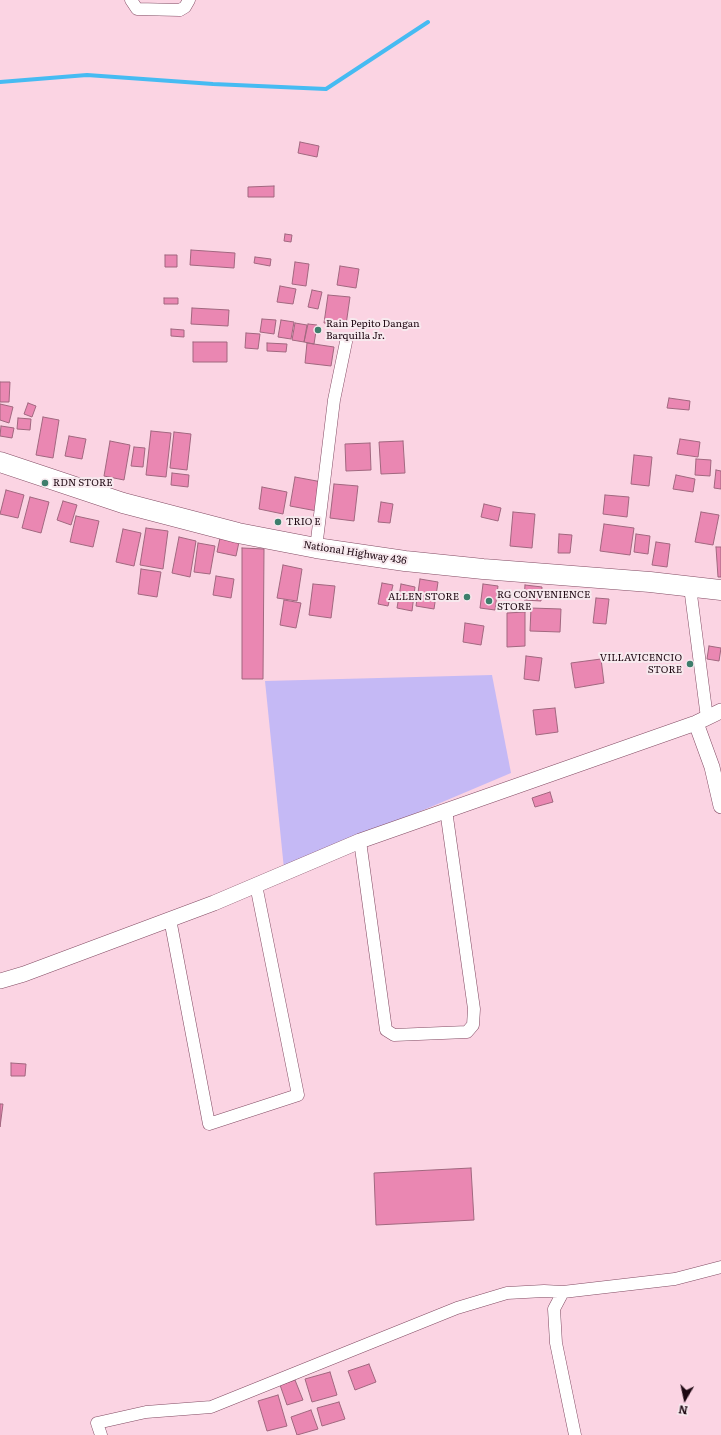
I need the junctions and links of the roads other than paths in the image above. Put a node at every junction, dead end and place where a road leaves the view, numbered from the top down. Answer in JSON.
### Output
{"nodes":[{"id":1,"x":131,"y":0,"type":"edge"},
{"id":2,"x":189,"y":0,"type":"edge"},
{"id":3,"x":346,"y":342,"type":"dead end"},
{"id":4,"x":0,"y":462,"type":"edge"},
{"id":5,"x":316,"y":548,"type":"junction"},
{"id":6,"x":690,"y":587,"type":"junction"},
{"id":7,"x":721,"y":590,"type":"edge"},
{"id":8,"x":721,"y":711,"type":"edge"},
{"id":9,"x":701,"y":720,"type":"junction"},
{"id":10,"x":721,"y":806,"type":"edge"},
{"id":11,"x":446,"y":810,"type":"junction"},
{"id":12,"x":360,"y":841,"type":"junction"},
{"id":13,"x":256,"y":885,"type":"junction"},
{"id":14,"x":170,"y":919,"type":"junction"},
{"id":15,"x":0,"y":981,"type":"edge"},
{"id":16,"x":721,"y":1267,"type":"edge"},
{"id":17,"x":564,"y":1292,"type":"junction"},
{"id":18,"x":101,"y":1435,"type":"edge"},
{"id":19,"x":575,"y":1435,"type":"edge"}],
"edges":[{"from":1,"to":2,"type":"street"},
{"from":3,"to":5,"type":"street"},
{"from":4,"to":5,"type":"main road","name":"National Highway 436"},
{"from":5,"to":6,"type":"main road","name":"National Highway 436"},
{"from":6,"to":7,"type":"main road","name":"National Highway 436"},
{"from":6,"to":9,"type":"street"},
{"from":8,"to":9,"type":"street"},
{"from":9,"to":10,"type":"street"},
{"from":9,"to":11,"type":"street"},
{"from":11,"to":12,"type":"street"},
{"from":11,"to":12,"type":"street"},
{"from":12,"to":13,"type":"street"},
{"from":13,"to":14,"type":"street"},
{"from":13,"to":14,"type":"street"},
{"from":14,"to":15,"type":"street"},
{"from":16,"to":17,"type":"street"},
{"from":17,"to":18,"type":"street"},
{"from":17,"to":19,"type":"street"}]}
